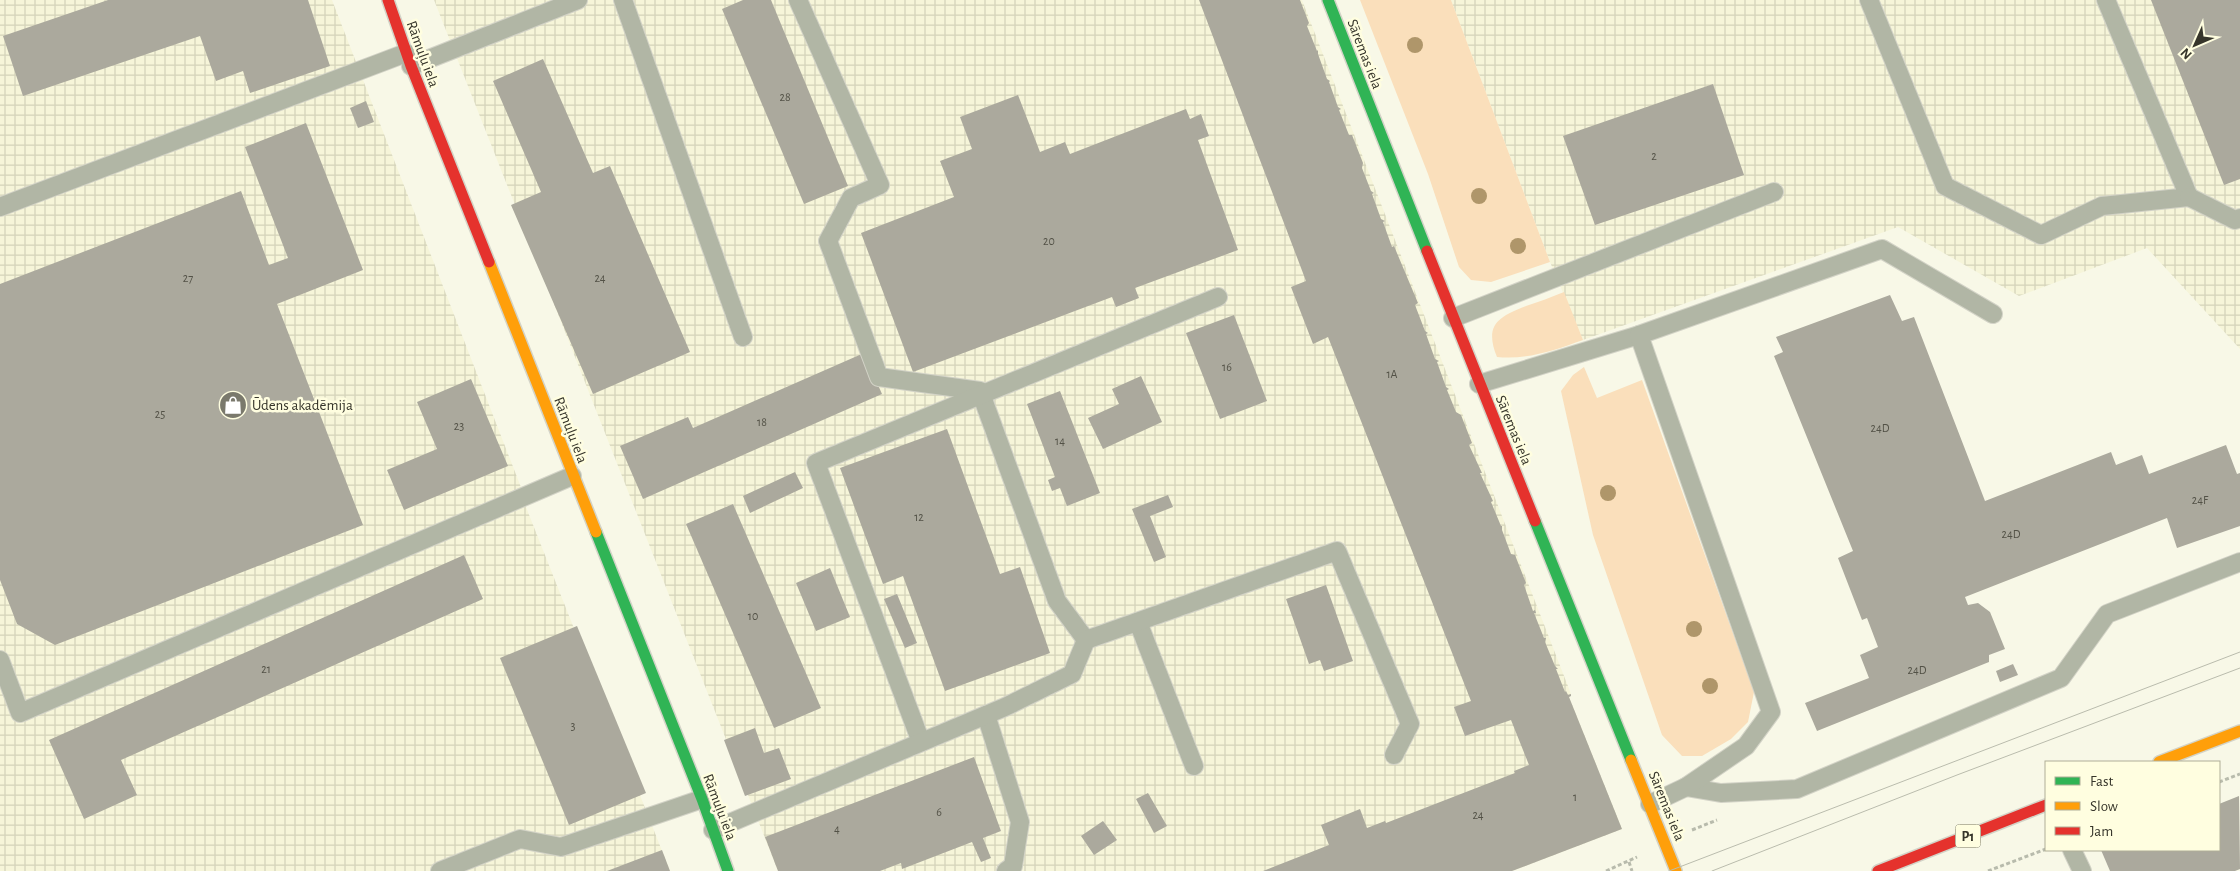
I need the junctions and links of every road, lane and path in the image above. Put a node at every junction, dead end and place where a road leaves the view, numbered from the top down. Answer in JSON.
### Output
{"nodes":[{"id":1,"x":388,"y":0,"type":"edge"},
{"id":2,"x":578,"y":0,"type":"edge"},
{"id":3,"x":623,"y":0,"type":"edge"},
{"id":4,"x":798,"y":0,"type":"edge"},
{"id":5,"x":1328,"y":0,"type":"edge"},
{"id":6,"x":1869,"y":0,"type":"edge"},
{"id":7,"x":2106,"y":0,"type":"edge"},
{"id":8,"x":409,"y":59,"type":"junction"},
{"id":9,"x":1774,"y":192,"type":"dead end"},
{"id":10,"x":2189,"y":197,"type":"junction"},
{"id":11,"x":0,"y":207,"type":"edge"},
{"id":12,"x":2240,"y":218,"type":"edge"},
{"id":13,"x":1218,"y":297,"type":"dead end"},
{"id":14,"x":1993,"y":314,"type":"dead end"},
{"id":15,"x":1453,"y":318,"type":"junction"},
{"id":16,"x":1639,"y":336,"type":"junction"},
{"id":17,"x":743,"y":337,"type":"dead end"},
{"id":18,"x":1479,"y":384,"type":"junction"},
{"id":19,"x":981,"y":395,"type":"junction"},
{"id":20,"x":572,"y":476,"type":"junction"},
{"id":21,"x":2240,"y":562,"type":"edge"},
{"id":22,"x":1138,"y":622,"type":"junction"},
{"id":23,"x":1086,"y":640,"type":"junction"},
{"id":24,"x":0,"y":660,"type":"edge"},
{"id":25,"x":986,"y":715,"type":"junction"},
{"id":26,"x":2240,"y":732,"type":"edge"},
{"id":27,"x":921,"y":742,"type":"junction"},
{"id":28,"x":1394,"y":755,"type":"dead end"},
{"id":29,"x":2162,"y":761,"type":"edge"},
{"id":30,"x":1194,"y":766,"type":"dead end"},
{"id":31,"x":2240,"y":774,"type":"edge"},
{"id":32,"x":2220,"y":782,"type":"edge"},
{"id":33,"x":1686,"y":787,"type":"junction"},
{"id":34,"x":702,"y":799,"type":"junction"},
{"id":35,"x":1650,"y":804,"type":"junction"},
{"id":36,"x":2045,"y":805,"type":"edge"},
{"id":37,"x":713,"y":830,"type":"junction"},
{"id":38,"x":2045,"y":848,"type":"edge"},
{"id":39,"x":2072,"y":851,"type":"edge"},
{"id":40,"x":1629,"y":862,"type":"dead end"},
{"id":41,"x":440,"y":871,"type":"edge"},
{"id":42,"x":728,"y":871,"type":"edge"},
{"id":43,"x":1006,"y":871,"type":"edge"},
{"id":44,"x":1632,"y":871,"type":"edge"},
{"id":45,"x":1676,"y":871,"type":"edge"},
{"id":46,"x":1878,"y":871,"type":"edge"},
{"id":47,"x":1988,"y":871,"type":"edge"},
{"id":48,"x":2082,"y":871,"type":"edge"}],
"edges":[{"from":1,"to":8,"type":"street","name":"Rāmuļu iela"},
{"from":2,"to":8,"type":"lane"},
{"from":3,"to":17,"type":"lane"},
{"from":4,"to":19,"type":"lane"},
{"from":5,"to":15,"type":"street","name":"Sāremas iela"},
{"from":6,"to":10,"type":"lane"},
{"from":7,"to":10,"type":"lane"},
{"from":8,"to":11,"type":"lane"},
{"from":8,"to":20,"type":"street","name":"Rāmuļu iela"},
{"from":9,"to":15,"type":"lane"},
{"from":10,"to":12,"type":"lane"},
{"from":13,"to":19,"type":"lane"},
{"from":14,"to":16,"type":"lane"},
{"from":15,"to":18,"type":"street","name":"Sāremas iela"},
{"from":16,"to":18,"type":"lane"},
{"from":16,"to":33,"type":"lane"},
{"from":18,"to":35,"type":"street","name":"Sāremas iela"},
{"from":19,"to":23,"type":"lane"},
{"from":19,"to":27,"type":"lane"},
{"from":20,"to":24,"type":"lane"},
{"from":20,"to":34,"type":"street","name":"Rāmuļu iela"},
{"from":21,"to":33,"type":"lane"},
{"from":22,"to":23,"type":"lane"},
{"from":22,"to":28,"type":"lane"},
{"from":22,"to":30,"type":"lane"},
{"from":23,"to":25,"type":"lane"},
{"from":25,"to":27,"type":"lane"},
{"from":25,"to":43,"type":"lane"},
{"from":26,"to":29,"type":"street"},
{"from":27,"to":37,"type":"lane"},
{"from":31,"to":32,"type":"path"},
{"from":33,"to":35,"type":"lane"},
{"from":34,"to":37,"type":"street","name":"Rāmuļu iela"},
{"from":34,"to":41,"type":"lane"},
{"from":35,"to":45,"type":"street","name":"Sāremas iela"},
{"from":36,"to":46,"type":"street","number":"P1"},
{"from":37,"to":42,"type":"street","name":"Rāmuļu iela"},
{"from":38,"to":47,"type":"path"},
{"from":39,"to":48,"type":"lane"},
{"from":40,"to":44,"type":"path"}]}
